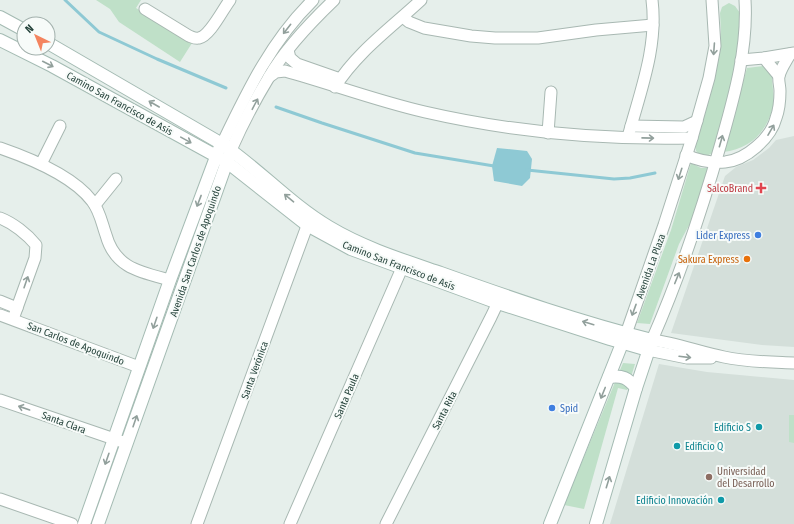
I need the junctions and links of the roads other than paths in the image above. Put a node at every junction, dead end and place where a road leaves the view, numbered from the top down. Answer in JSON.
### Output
{"nodes":[{"id":1,"x":230,"y":0,"type":"edge"},
{"id":2,"x":313,"y":0,"type":"edge"},
{"id":3,"x":334,"y":0,"type":"edge"},
{"id":4,"x":421,"y":0,"type":"edge"},
{"id":5,"x":652,"y":0,"type":"edge"},
{"id":6,"x":721,"y":0,"type":"edge"},
{"id":7,"x":735,"y":0,"type":"edge"},
{"id":8,"x":745,"y":0,"type":"edge"},
{"id":9,"x":713,"y":5,"type":"edge"},
{"id":10,"x":145,"y":9,"type":"dead end"},
{"id":11,"x":0,"y":17,"type":"edge"},
{"id":12,"x":403,"y":17,"type":"junction"},
{"id":13,"x":745,"y":17,"type":"junction"},
{"id":14,"x":653,"y":25,"type":"junction"},
{"id":15,"x":16,"y":26,"type":"edge"},
{"id":16,"x":0,"y":40,"type":"edge"},
{"id":17,"x":56,"y":48,"type":"edge"},
{"id":18,"x":288,"y":50,"type":"junction"},
{"id":19,"x":792,"y":53,"type":"edge"},
{"id":20,"x":764,"y":58,"type":"junction"},
{"id":21,"x":77,"y":60,"type":"junction"},
{"id":22,"x":741,"y":60,"type":"junction"},
{"id":23,"x":71,"y":76,"type":"junction"},
{"id":24,"x":779,"y":76,"type":"junction"},
{"id":25,"x":269,"y":77,"type":"junction"},
{"id":26,"x":337,"y":83,"type":"junction"},
{"id":27,"x":551,"y":92,"type":"dead end"},
{"id":28,"x":697,"y":121,"type":"junction"},
{"id":29,"x":60,"y":126,"type":"dead end"},
{"id":30,"x":631,"y":126,"type":"junction"},
{"id":31,"x":548,"y":133,"type":"junction"},
{"id":32,"x":628,"y":137,"type":"junction"},
{"id":33,"x":692,"y":138,"type":"junction"},
{"id":34,"x":226,"y":147,"type":"junction"},
{"id":35,"x":0,"y":148,"type":"edge"},
{"id":36,"x":686,"y":155,"type":"junction"},
{"id":37,"x":221,"y":159,"type":"junction"},
{"id":38,"x":716,"y":162,"type":"junction"},
{"id":39,"x":41,"y":164,"type":"junction"},
{"id":40,"x":116,"y":178,"type":"dead end"},
{"id":41,"x":95,"y":205,"type":"junction"},
{"id":42,"x":0,"y":218,"type":"edge"},
{"id":43,"x":309,"y":220,"type":"junction"},
{"id":44,"x":402,"y":268,"type":"junction"},
{"id":45,"x":170,"y":280,"type":"junction"},
{"id":46,"x":499,"y":299,"type":"junction"},
{"id":47,"x":0,"y":301,"type":"edge"},
{"id":48,"x":17,"y":308,"type":"junction"},
{"id":49,"x":0,"y":315,"type":"edge"},
{"id":50,"x":14,"y":319,"type":"junction"},
{"id":51,"x":624,"y":338,"type":"junction"},
{"id":52,"x":650,"y":345,"type":"junction"},
{"id":53,"x":794,"y":363,"type":"edge"},
{"id":54,"x":139,"y":367,"type":"junction"},
{"id":55,"x":609,"y":377,"type":"junction"},
{"id":56,"x":636,"y":388,"type":"junction"},
{"id":57,"x":0,"y":400,"type":"edge"},
{"id":58,"x":114,"y":440,"type":"junction"},
{"id":59,"x":127,"y":444,"type":"junction"},
{"id":60,"x":0,"y":499,"type":"edge"},
{"id":61,"x":72,"y":524,"type":"edge"},
{"id":62,"x":84,"y":524,"type":"edge"},
{"id":63,"x":98,"y":524,"type":"edge"},
{"id":64,"x":197,"y":524,"type":"edge"},
{"id":65,"x":290,"y":524,"type":"edge"},
{"id":66,"x":386,"y":524,"type":"edge"},
{"id":67,"x":550,"y":524,"type":"edge"},
{"id":68,"x":596,"y":524,"type":"edge"}],
"edges":[{"from":1,"to":10,"type":"street"},
{"from":2,"to":34,"type":"street","name":"Avenida San Carlos de Apoquindo","one_way":true},
{"from":3,"to":18,"type":"street","name":"Avenida San Carlos de Apoquindo"},
{"from":4,"to":12,"type":"street"},
{"from":5,"to":14,"type":"street"},
{"from":6,"to":9,"type":"street"},
{"from":7,"to":13,"type":"street"},
{"from":8,"to":13,"type":"street"},
{"from":9,"to":28,"type":"street","name":"Avenida La Plaza","one_way":true},
{"from":11,"to":15,"type":"main road"},
{"from":12,"to":14,"type":"street"},
{"from":12,"to":26,"type":"street"},
{"from":13,"to":22,"type":"street"},
{"from":14,"to":30,"type":"street"},
{"from":16,"to":23,"type":"main road","name":"Camino San Francisco de Asís","one_way":true},
{"from":17,"to":21,"type":"main road","name":"Camino San Francisco de Asís"},
{"from":18,"to":25,"type":"street","name":"Avenida San Carlos de Apoquindo"},
{"from":18,"to":26,"type":"street"},
{"from":19,"to":20,"type":"street"},
{"from":19,"to":24,"type":"street"},
{"from":20,"to":22,"type":"street"},
{"from":20,"to":24,"type":"street"},
{"from":21,"to":23,"type":"main road"},
{"from":34,"to":21,"type":"main road","name":"Camino San Francisco de Asís","one_way":true},
{"from":38,"to":22,"type":"street","one_way":true},
{"from":23,"to":37,"type":"main road","name":"Camino San Francisco de Asís","one_way":true},
{"from":38,"to":24,"type":"street","one_way":true},
{"from":25,"to":26,"type":"street"},
{"from":34,"to":25,"type":"street","name":"Avenida San Carlos de Apoquindo","one_way":true},
{"from":26,"to":31,"type":"street"},
{"from":27,"to":31,"type":"street"},
{"from":28,"to":30,"type":"street"},
{"from":28,"to":33,"type":"street","name":"Avenida La Plaza"},
{"from":29,"to":39,"type":"street"},
{"from":30,"to":32,"type":"street"},
{"from":31,"to":32,"type":"street"},
{"from":32,"to":33,"type":"street","one_way":true},
{"from":33,"to":36,"type":"street","name":"Avenida La Plaza"},
{"from":34,"to":37,"type":"main road","name":"Avenida San Carlos de Apoquindo"},
{"from":43,"to":34,"type":"main road","name":"Camino San Francisco de Asís","one_way":true},
{"from":35,"to":39,"type":"street"},
{"from":36,"to":38,"type":"street"},
{"from":36,"to":51,"type":"street","name":"Avenida La Plaza","one_way":true},
{"from":37,"to":43,"type":"main road","name":"Camino San Francisco de Asís"},
{"from":37,"to":45,"type":"main road","name":"Avenida San Carlos de Apoquindo","one_way":true},
{"from":59,"to":37,"type":"main road","name":"Avenida San Carlos de Apoquindo","one_way":true},
{"from":52,"to":38,"type":"street","one_way":true},
{"from":39,"to":41,"type":"street"},
{"from":40,"to":41,"type":"street"},
{"from":41,"to":45,"type":"street"},
{"from":48,"to":42,"type":"street","one_way":true},
{"from":43,"to":44,"type":"main road","name":"Camino San Francisco de Asís"},
{"from":43,"to":46,"type":"main road","name":"Camino San Francisco de Asís"},
{"from":43,"to":64,"type":"street","name":"Santa Verónica"},
{"from":44,"to":46,"type":"main road","name":"Camino San Francisco de Asís"},
{"from":44,"to":65,"type":"street","name":"Santa Paula"},
{"from":45,"to":54,"type":"main road","name":"Avenida San Carlos de Apoquindo","one_way":true},
{"from":46,"to":51,"type":"main road","name":"Camino San Francisco de Asís"},
{"from":46,"to":66,"type":"street","name":"Santa Rita"},
{"from":47,"to":48,"type":"street"},
{"from":48,"to":50,"type":"street"},
{"from":49,"to":50,"type":"street","name":"San Carlos de Apoquindo"},
{"from":50,"to":54,"type":"street","name":"San Carlos de Apoquindo"},
{"from":51,"to":52,"type":"main road","name":"Camino San Francisco de Asís"},
{"from":51,"to":55,"type":"main road","name":"Avenida La Plaza"},
{"from":52,"to":53,"type":"street","name":"Camino San Francisco de Asís"},
{"from":52,"to":56,"type":"main road"},
{"from":54,"to":58,"type":"main road","name":"Avenida San Carlos de Apoquindo"},
{"from":55,"to":56,"type":"main road"},
{"from":55,"to":67,"type":"main road","name":"Avenida La Plaza","one_way":true},
{"from":68,"to":56,"type":"main road","one_way":true},
{"from":58,"to":57,"type":"street","name":"Santa Clara","one_way":true},
{"from":58,"to":59,"type":"street","name":"Santa Clara"},
{"from":58,"to":62,"type":"main road","name":"Avenida San Carlos de Apoquindo","one_way":true},
{"from":59,"to":63,"type":"main road","name":"Avenida San Carlos de Apoquindo"},
{"from":60,"to":61,"type":"street"}]}
